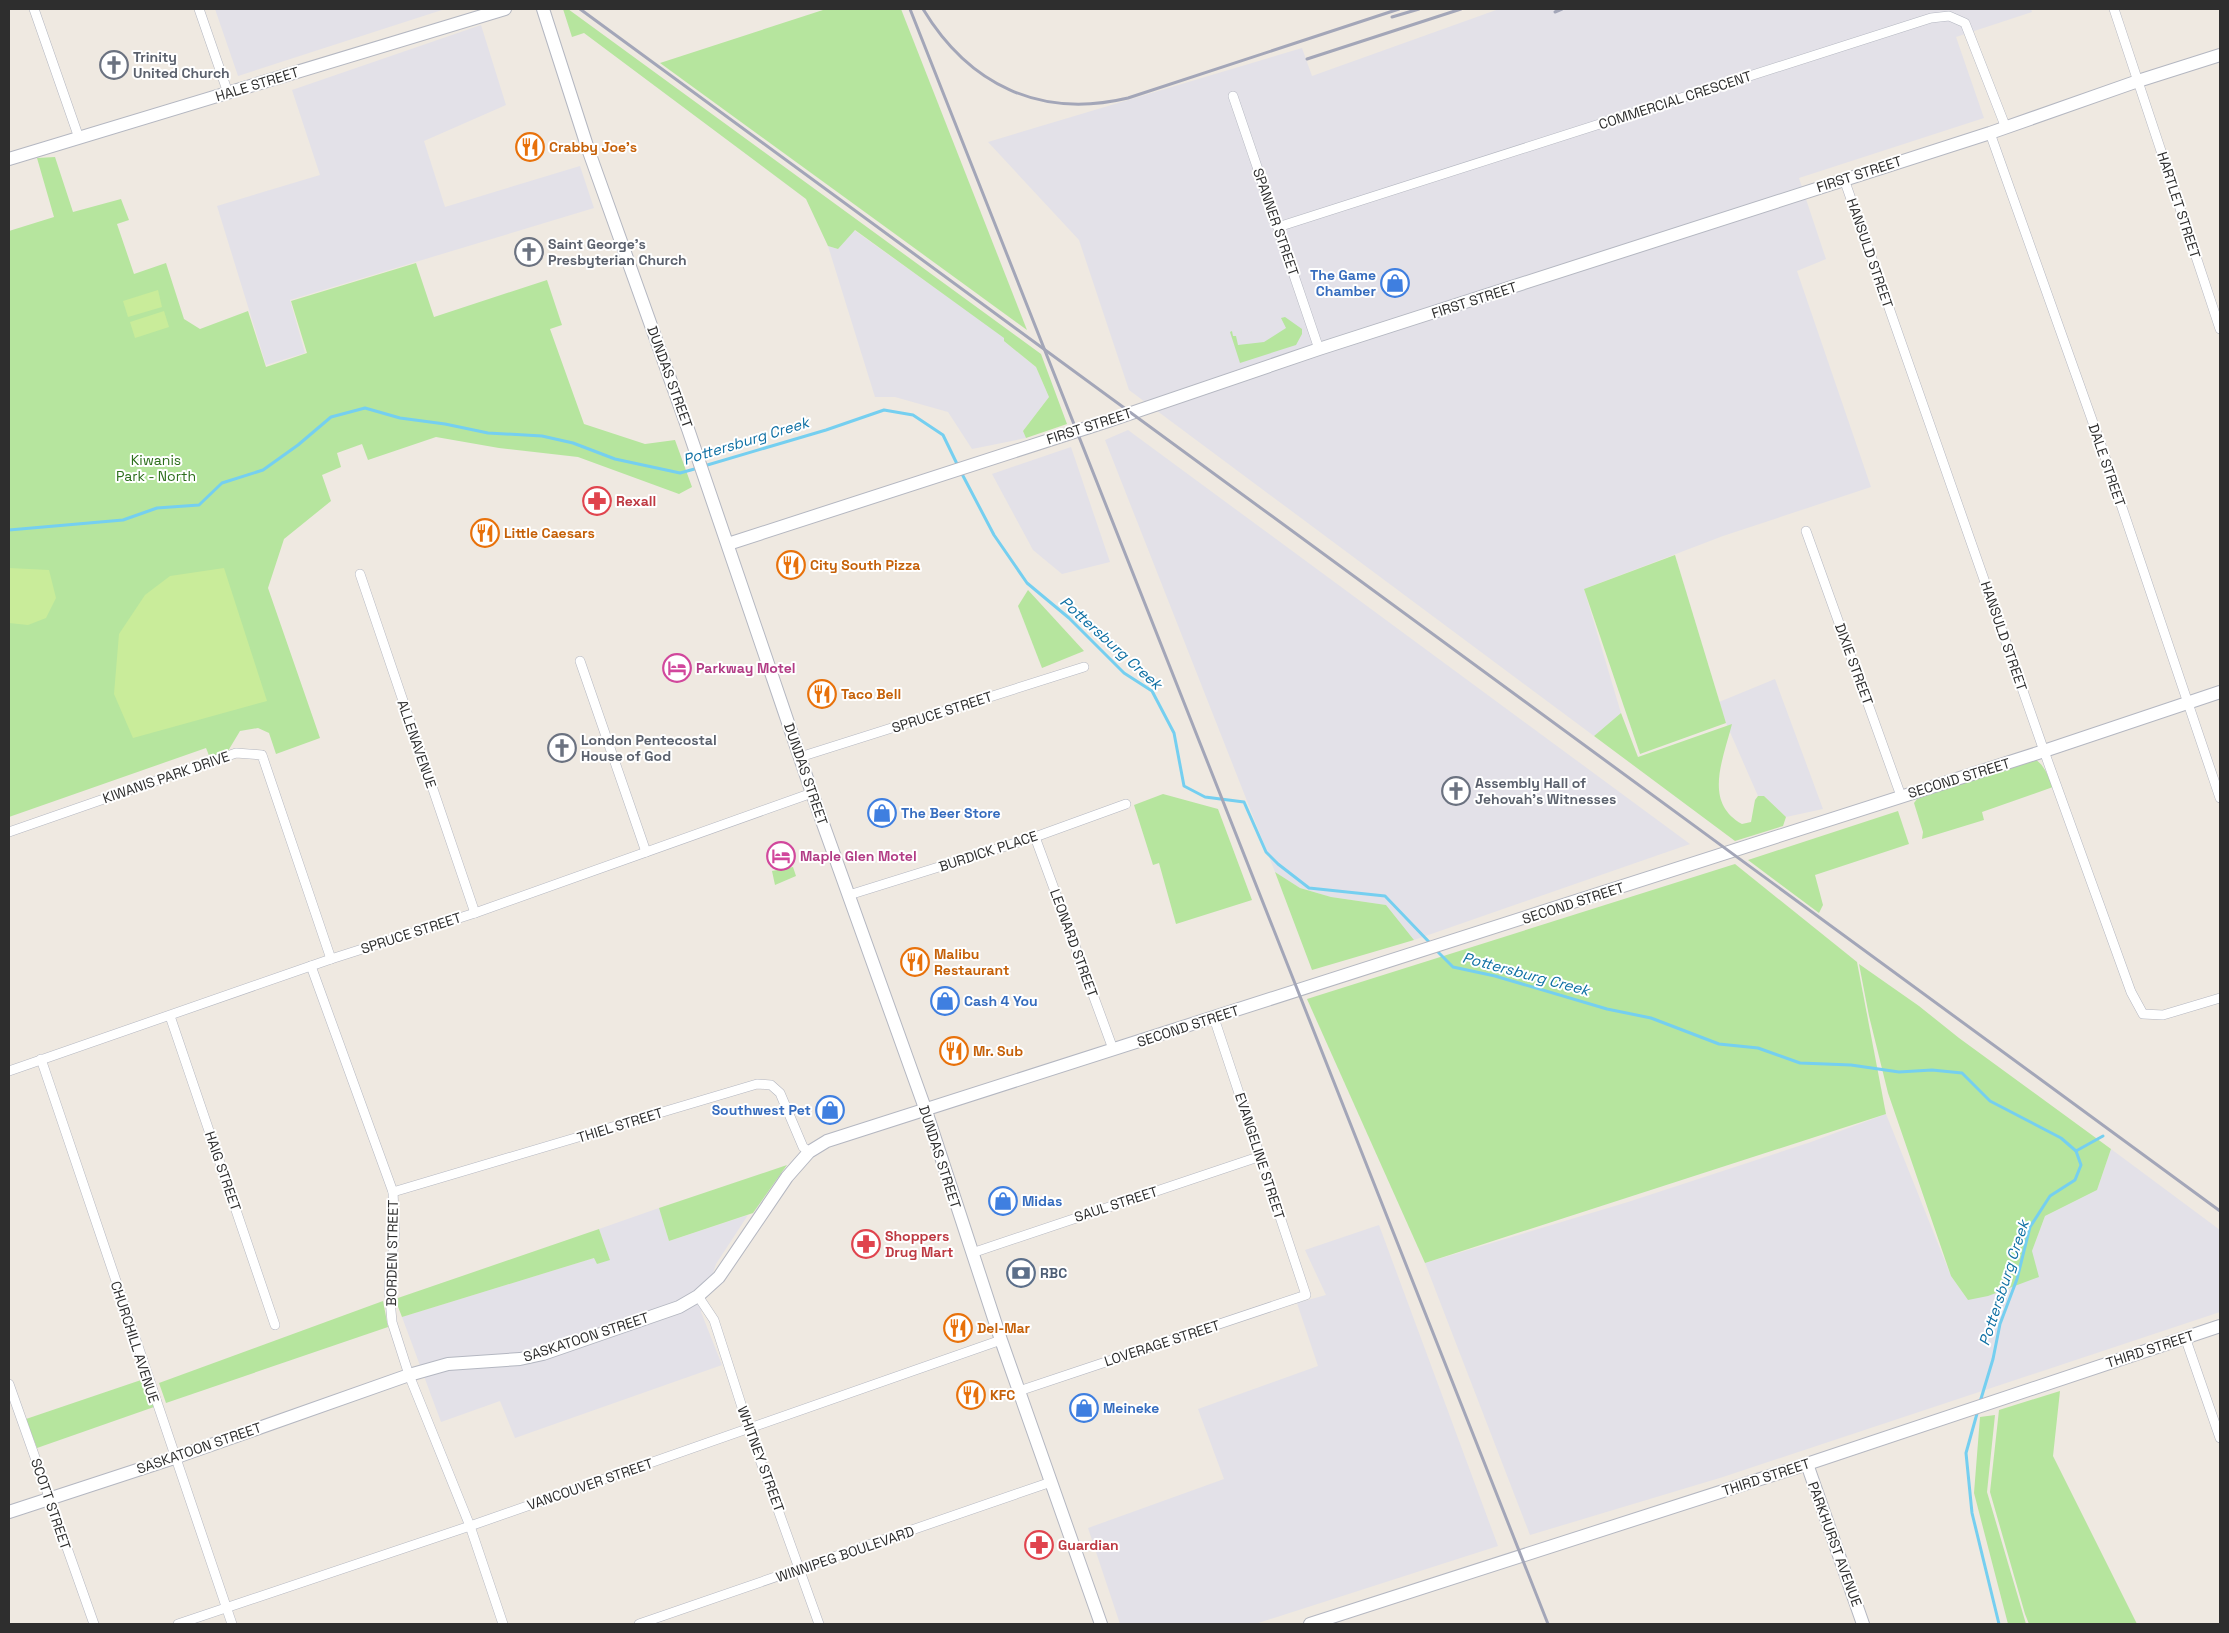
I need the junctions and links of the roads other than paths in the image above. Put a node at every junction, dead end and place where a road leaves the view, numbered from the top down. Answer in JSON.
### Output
{"nodes":[{"id":1,"x":34,"y":9,"type":"edge"},
{"id":2,"x":199,"y":9,"type":"edge"},
{"id":3,"x":505,"y":9,"type":"edge"},
{"id":4,"x":543,"y":9,"type":"edge"},
{"id":5,"x":2114,"y":9,"type":"edge"},
{"id":6,"x":2220,"y":55,"type":"edge"},
{"id":7,"x":2138,"y":81,"type":"junction"},
{"id":8,"x":228,"y":93,"type":"junction"},
{"id":9,"x":1233,"y":96,"type":"dead end"},
{"id":10,"x":2006,"y":128,"type":"junction"},
{"id":11,"x":1990,"y":133,"type":"junction"},
{"id":12,"x":79,"y":138,"type":"junction"},
{"id":13,"x":9,"y":159,"type":"edge"},
{"id":14,"x":1844,"y":179,"type":"junction"},
{"id":15,"x":1278,"y":227,"type":"junction"},
{"id":16,"x":2220,"y":329,"type":"edge"},
{"id":17,"x":1319,"y":349,"type":"junction"},
{"id":18,"x":1806,"y":531,"type":"dead end"},
{"id":19,"x":728,"y":544,"type":"junction"},
{"id":20,"x":360,"y":574,"type":"dead end"},
{"id":21,"x":580,"y":660,"type":"dead end"},
{"id":22,"x":1084,"y":667,"type":"dead end"},
{"id":23,"x":2220,"y":692,"type":"edge"},
{"id":24,"x":2188,"y":702,"type":"junction"},
{"id":25,"x":2044,"y":751,"type":"junction"},
{"id":26,"x":800,"y":757,"type":"junction"},
{"id":27,"x":812,"y":792,"type":"junction"},
{"id":28,"x":1901,"y":796,"type":"junction"},
{"id":29,"x":2220,"y":798,"type":"edge"},
{"id":30,"x":1126,"y":804,"type":"dead end"},
{"id":31,"x":9,"y":832,"type":"edge"},
{"id":32,"x":1035,"y":837,"type":"junction"},
{"id":33,"x":646,"y":852,"type":"junction"},
{"id":34,"x":849,"y":895,"type":"junction"},
{"id":35,"x":474,"y":913,"type":"junction"},
{"id":36,"x":331,"y":959,"type":"junction"},
{"id":37,"x":311,"y":966,"type":"junction"},
{"id":38,"x":2220,"y":998,"type":"edge"},
{"id":39,"x":170,"y":1016,"type":"junction"},
{"id":40,"x":1214,"y":1018,"type":"junction"},
{"id":41,"x":1113,"y":1049,"type":"junction"},
{"id":42,"x":41,"y":1059,"type":"junction"},
{"id":43,"x":9,"y":1071,"type":"edge"},
{"id":44,"x":926,"y":1111,"type":"junction"},
{"id":45,"x":810,"y":1152,"type":"junction"},
{"id":46,"x":1261,"y":1156,"type":"junction"},
{"id":47,"x":393,"y":1192,"type":"junction"},
{"id":48,"x":972,"y":1253,"type":"junction"},
{"id":49,"x":1306,"y":1295,"type":"joint"},
{"id":50,"x":698,"y":1296,"type":"junction"},
{"id":51,"x":276,"y":1325,"type":"dead end"},
{"id":52,"x":2220,"y":1326,"type":"edge"},
{"id":53,"x":2185,"y":1337,"type":"junction"},
{"id":54,"x":1001,"y":1340,"type":"junction"},
{"id":55,"x":409,"y":1375,"type":"junction"},
{"id":56,"x":9,"y":1384,"type":"edge"},
{"id":57,"x":1019,"y":1391,"type":"junction"},
{"id":58,"x":749,"y":1429,"type":"junction"},
{"id":59,"x":2220,"y":1438,"type":"edge"},
{"id":60,"x":174,"y":1458,"type":"junction"},
{"id":61,"x":1806,"y":1464,"type":"junction"},
{"id":62,"x":1052,"y":1482,"type":"junction"},
{"id":63,"x":49,"y":1499,"type":"junction"},
{"id":64,"x":9,"y":1512,"type":"edge"},
{"id":65,"x":470,"y":1526,"type":"junction"},
{"id":66,"x":801,"y":1569,"type":"junction"},
{"id":67,"x":226,"y":1608,"type":"junction"},
{"id":68,"x":94,"y":1624,"type":"edge"},
{"id":69,"x":178,"y":1624,"type":"edge"},
{"id":70,"x":232,"y":1624,"type":"edge"},
{"id":71,"x":503,"y":1624,"type":"edge"},
{"id":72,"x":639,"y":1624,"type":"edge"},
{"id":73,"x":819,"y":1624,"type":"edge"},
{"id":74,"x":1101,"y":1624,"type":"edge"},
{"id":75,"x":1310,"y":1624,"type":"edge"},
{"id":76,"x":1863,"y":1624,"type":"edge"}],
"edges":[{"from":1,"to":12,"type":"street"},
{"from":2,"to":8,"type":"street"},
{"from":3,"to":8,"type":"street","name":"HALE STREET"},
{"from":4,"to":19,"type":"street","name":"DUNDAS STREET"},
{"from":5,"to":7,"type":"street","name":"HARTLET STREET"},
{"from":6,"to":7,"type":"street","name":"FIRST STREET"},
{"from":7,"to":10,"type":"street","name":"FIRST STREET"},
{"from":7,"to":16,"type":"street","name":"HARTLET STREET"},
{"from":8,"to":12,"type":"street","name":"HALE STREET"},
{"from":9,"to":15,"type":"street","name":"SPANNER STREET"},
{"from":10,"to":11,"type":"street","name":"FIRST STREET"},
{"from":10,"to":15,"type":"street","name":"COMMERCIAL CRESCENT"},
{"from":11,"to":14,"type":"street","name":"FIRST STREET"},
{"from":11,"to":24,"type":"street","name":"DALE STREET"},
{"from":12,"to":13,"type":"street","name":"HALE STREET"},
{"from":14,"to":17,"type":"street","name":"FIRST STREET"},
{"from":14,"to":25,"type":"street","name":"HANSULD STREET"},
{"from":15,"to":17,"type":"street","name":"SPANNER STREET"},
{"from":17,"to":19,"type":"street","name":"FIRST STREET"},
{"from":18,"to":28,"type":"street","name":"DIXIE STREET"},
{"from":19,"to":26,"type":"street","name":"DUNDAS STREET"},
{"from":20,"to":35,"type":"street","name":"ALLENAVENUE"},
{"from":21,"to":33,"type":"street"},
{"from":22,"to":26,"type":"street","name":"SPRUCE STREET"},
{"from":23,"to":24,"type":"street","name":"SECOND STREET"},
{"from":24,"to":25,"type":"street","name":"SECOND STREET"},
{"from":24,"to":29,"type":"street","name":"DALE STREET"},
{"from":25,"to":28,"type":"street","name":"SECOND STREET"},
{"from":25,"to":38,"type":"street","name":"HANSULD STREET"},
{"from":26,"to":27,"type":"street","name":"DUNDAS STREET"},
{"from":27,"to":33,"type":"street","name":"SPRUCE STREET"},
{"from":27,"to":34,"type":"street","name":"DUNDAS STREET"},
{"from":28,"to":40,"type":"street","name":"SECOND STREET"},
{"from":30,"to":32,"type":"street","name":"BURDICK PLACE"},
{"from":31,"to":36,"type":"street","name":"KIWANIS PARK DRIVE"},
{"from":32,"to":34,"type":"street","name":"BURDICK PLACE"},
{"from":32,"to":41,"type":"street","name":"LEONARD STREET"},
{"from":33,"to":35,"type":"street","name":"SPRUCE STREET"},
{"from":34,"to":44,"type":"street","name":"DUNDAS STREET"},
{"from":35,"to":36,"type":"street","name":"SPRUCE STREET"},
{"from":36,"to":37,"type":"street","name":"SPRUCE STREET"},
{"from":37,"to":39,"type":"street","name":"SPRUCE STREET"},
{"from":37,"to":47,"type":"street","name":"BORDEN STREET"},
{"from":39,"to":42,"type":"street","name":"SPRUCE STREET"},
{"from":39,"to":51,"type":"street","name":"HAIG STREET"},
{"from":40,"to":41,"type":"street","name":"SECOND STREET"},
{"from":40,"to":46,"type":"street","name":"EVANGELINE STREET"},
{"from":41,"to":44,"type":"street","name":"SECOND STREET"},
{"from":42,"to":43,"type":"street","name":"SPRUCE STREET"},
{"from":42,"to":60,"type":"street","name":"CHURCHILL AVENUE"},
{"from":44,"to":45,"type":"street","name":"SASKATOON STREET"},
{"from":44,"to":48,"type":"street","name":"DUNDAS STREET"},
{"from":45,"to":47,"type":"street","name":"THIEL STREET"},
{"from":45,"to":50,"type":"street","name":"SASKATOON STREET"},
{"from":46,"to":48,"type":"street","name":"SAUL STREET"},
{"from":46,"to":49,"type":"street","name":"EVANGELINE STREET"},
{"from":47,"to":55,"type":"street","name":"BORDEN STREET"},
{"from":48,"to":54,"type":"street","name":"DUNDAS STREET"},
{"from":49,"to":57,"type":"street","name":"LOVERAGE STREET"},
{"from":50,"to":55,"type":"street","name":"SASKATOON STREET"},
{"from":50,"to":58,"type":"street","name":"WHITNEY STREET"},
{"from":52,"to":53,"type":"street","name":"THIRD STREET"},
{"from":53,"to":59,"type":"street"},
{"from":53,"to":61,"type":"street","name":"THIRD STREET"},
{"from":54,"to":57,"type":"street","name":"DUNDAS STREET"},
{"from":54,"to":58,"type":"street","name":"VANCOUVER STREET"},
{"from":55,"to":60,"type":"street","name":"SASKATOON STREET"},
{"from":55,"to":65,"type":"street","name":"BORDEN STREET"},
{"from":56,"to":63,"type":"street","name":"SCOTT STREET"},
{"from":57,"to":62,"type":"street","name":"DUNDAS STREET"},
{"from":58,"to":65,"type":"street","name":"VANCOUVER STREET"},
{"from":58,"to":66,"type":"street","name":"WHITNEY STREET"},
{"from":60,"to":63,"type":"street","name":"SASKATOON STREET"},
{"from":60,"to":67,"type":"street","name":"CHURCHILL AVENUE"},
{"from":61,"to":75,"type":"street","name":"THIRD STREET"},
{"from":61,"to":76,"type":"street","name":"PARKHURST AVENUE"},
{"from":62,"to":66,"type":"street","name":"WINNIPEG BOULEVARD"},
{"from":62,"to":74,"type":"street","name":"DUNDAS STREET"},
{"from":63,"to":64,"type":"street","name":"SASKATOON STREET"},
{"from":63,"to":68,"type":"street","name":"SCOTT STREET"},
{"from":65,"to":67,"type":"street","name":"VANCOUVER STREET"},
{"from":65,"to":71,"type":"street","name":"BORDEN STREET"},
{"from":66,"to":72,"type":"street","name":"WINNIPEG BOULEVARD"},
{"from":66,"to":73,"type":"street","name":"WHITNEY STREET"},
{"from":67,"to":69,"type":"street","name":"VANCOUVER STREET"},
{"from":67,"to":70,"type":"street","name":"CHURCHILL AVENUE"}]}
